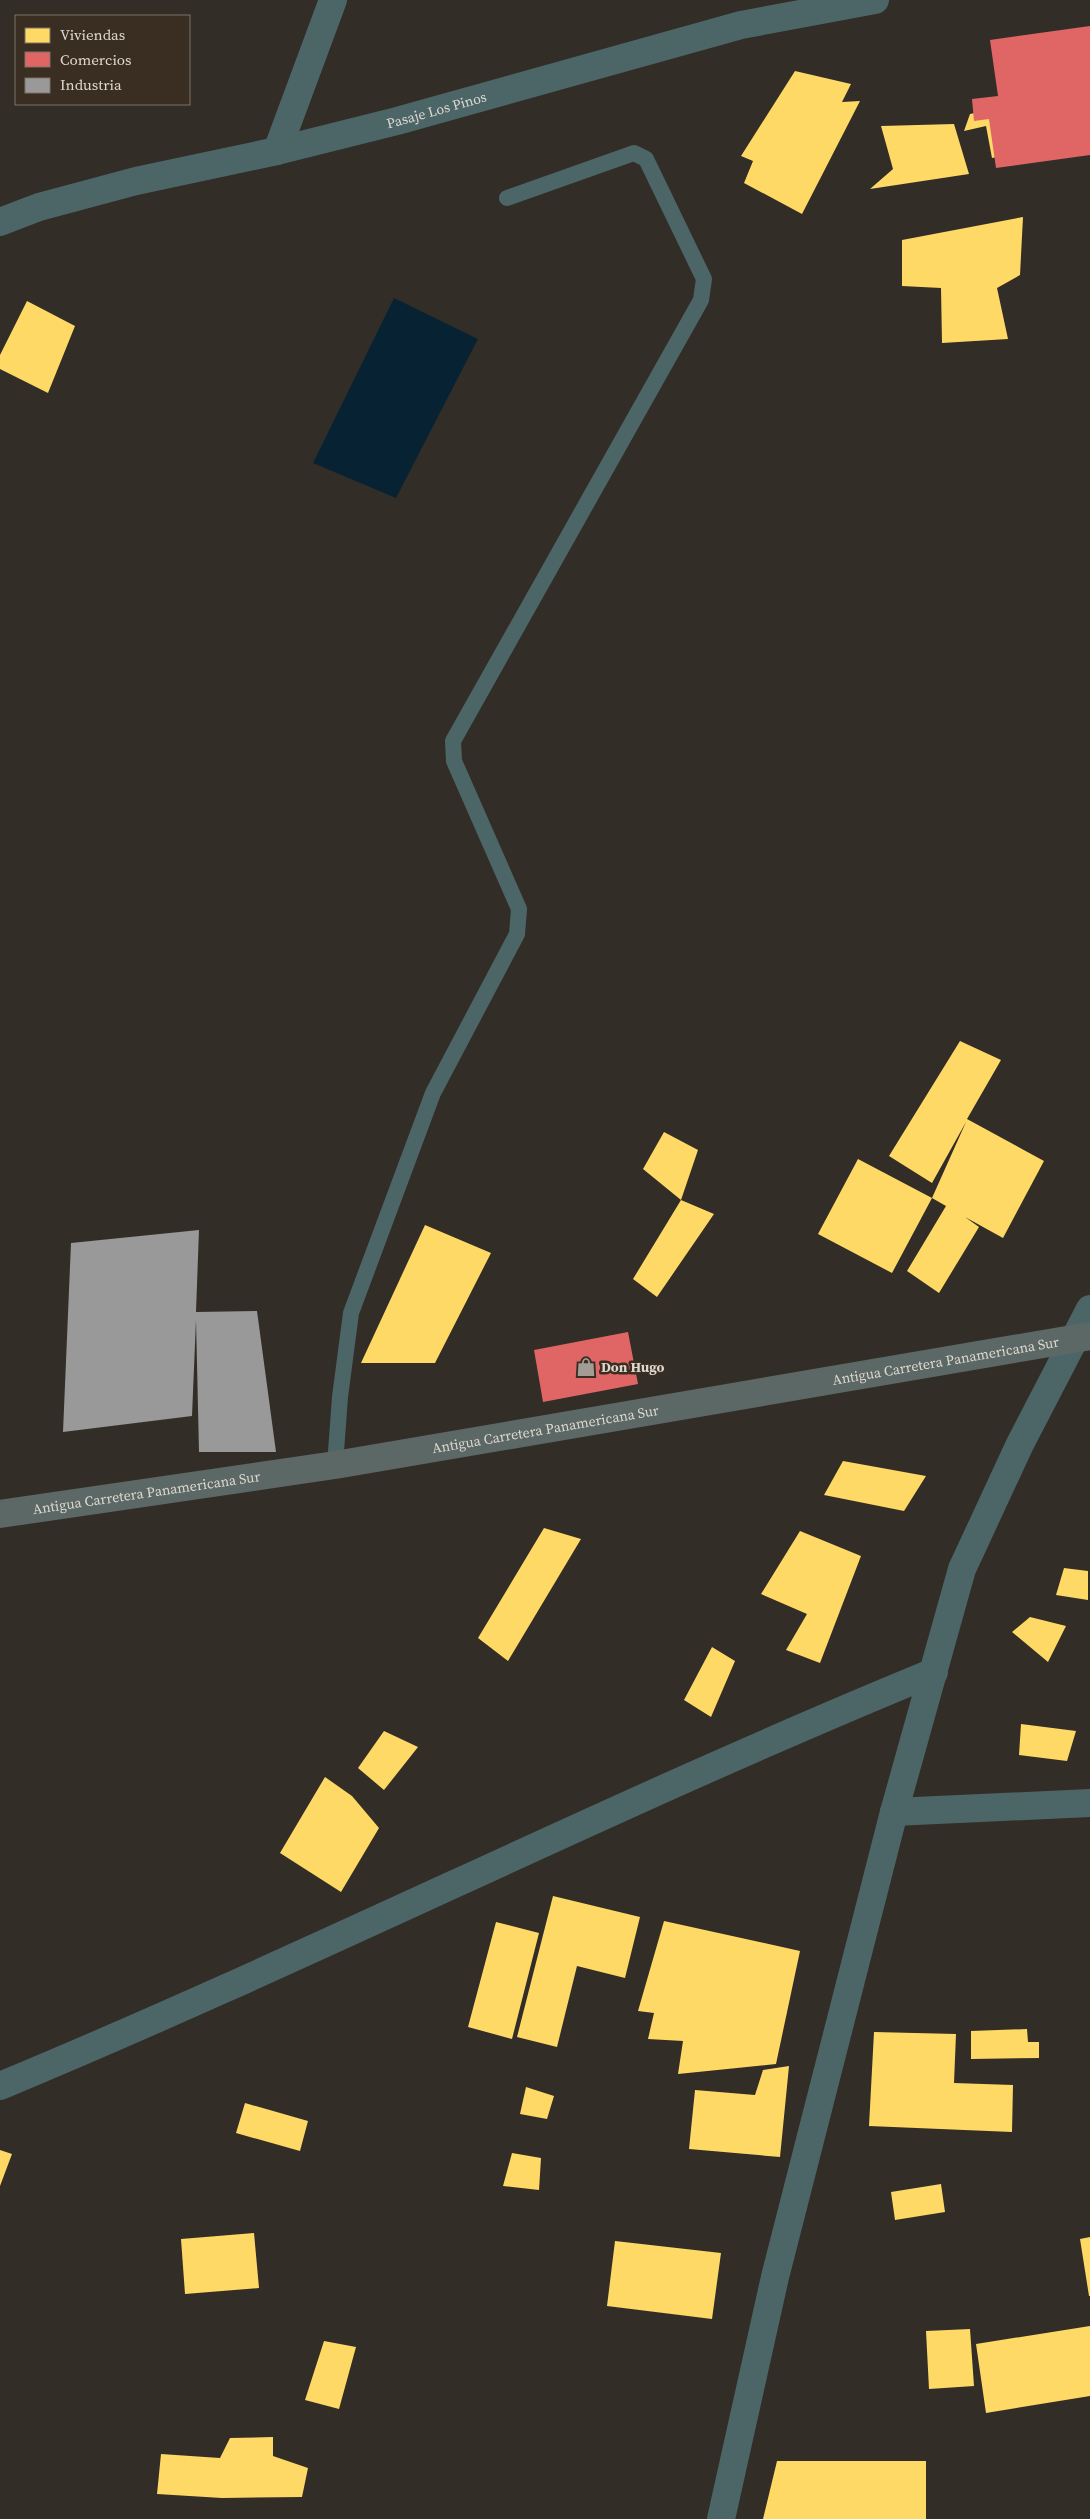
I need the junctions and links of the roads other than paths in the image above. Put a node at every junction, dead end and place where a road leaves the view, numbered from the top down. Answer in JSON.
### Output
{"nodes":[{"id":1,"x":333,"y":0,"type":"edge"},
{"id":2,"x":875,"y":0,"type":"edge"},
{"id":3,"x":277,"y":151,"type":"junction"},
{"id":4,"x":507,"y":198,"type":"dead end"},
{"id":5,"x":0,"y":222,"type":"edge"},
{"id":6,"x":1090,"y":1309,"type":"edge"},
{"id":7,"x":1083,"y":1337,"type":"edge"},
{"id":8,"x":334,"y":1465,"type":"junction"},
{"id":9,"x":0,"y":1514,"type":"edge"},
{"id":10,"x":934,"y":1672,"type":"junction"},
{"id":11,"x":1090,"y":1803,"type":"edge"},
{"id":12,"x":894,"y":1812,"type":"junction"},
{"id":13,"x":0,"y":2086,"type":"edge"},
{"id":14,"x":721,"y":2519,"type":"edge"}],
"edges":[{"from":1,"to":3,"type":"street"},
{"from":2,"to":3,"type":"street","name":"Pasaje Los Pinos"},
{"from":3,"to":5,"type":"street","name":"Pasaje Los Pinos"},
{"from":4,"to":8,"type":"lane"},
{"from":6,"to":7,"type":"street"},
{"from":7,"to":8,"type":"highway","name":"Antigua Carretera Panamericana Sur"},
{"from":7,"to":10,"type":"street"},
{"from":8,"to":9,"type":"highway","name":"Antigua Carretera Panamericana Sur"},
{"from":10,"to":12,"type":"street"},
{"from":10,"to":13,"type":"street"},
{"from":11,"to":12,"type":"street"},
{"from":12,"to":14,"type":"street"}]}
